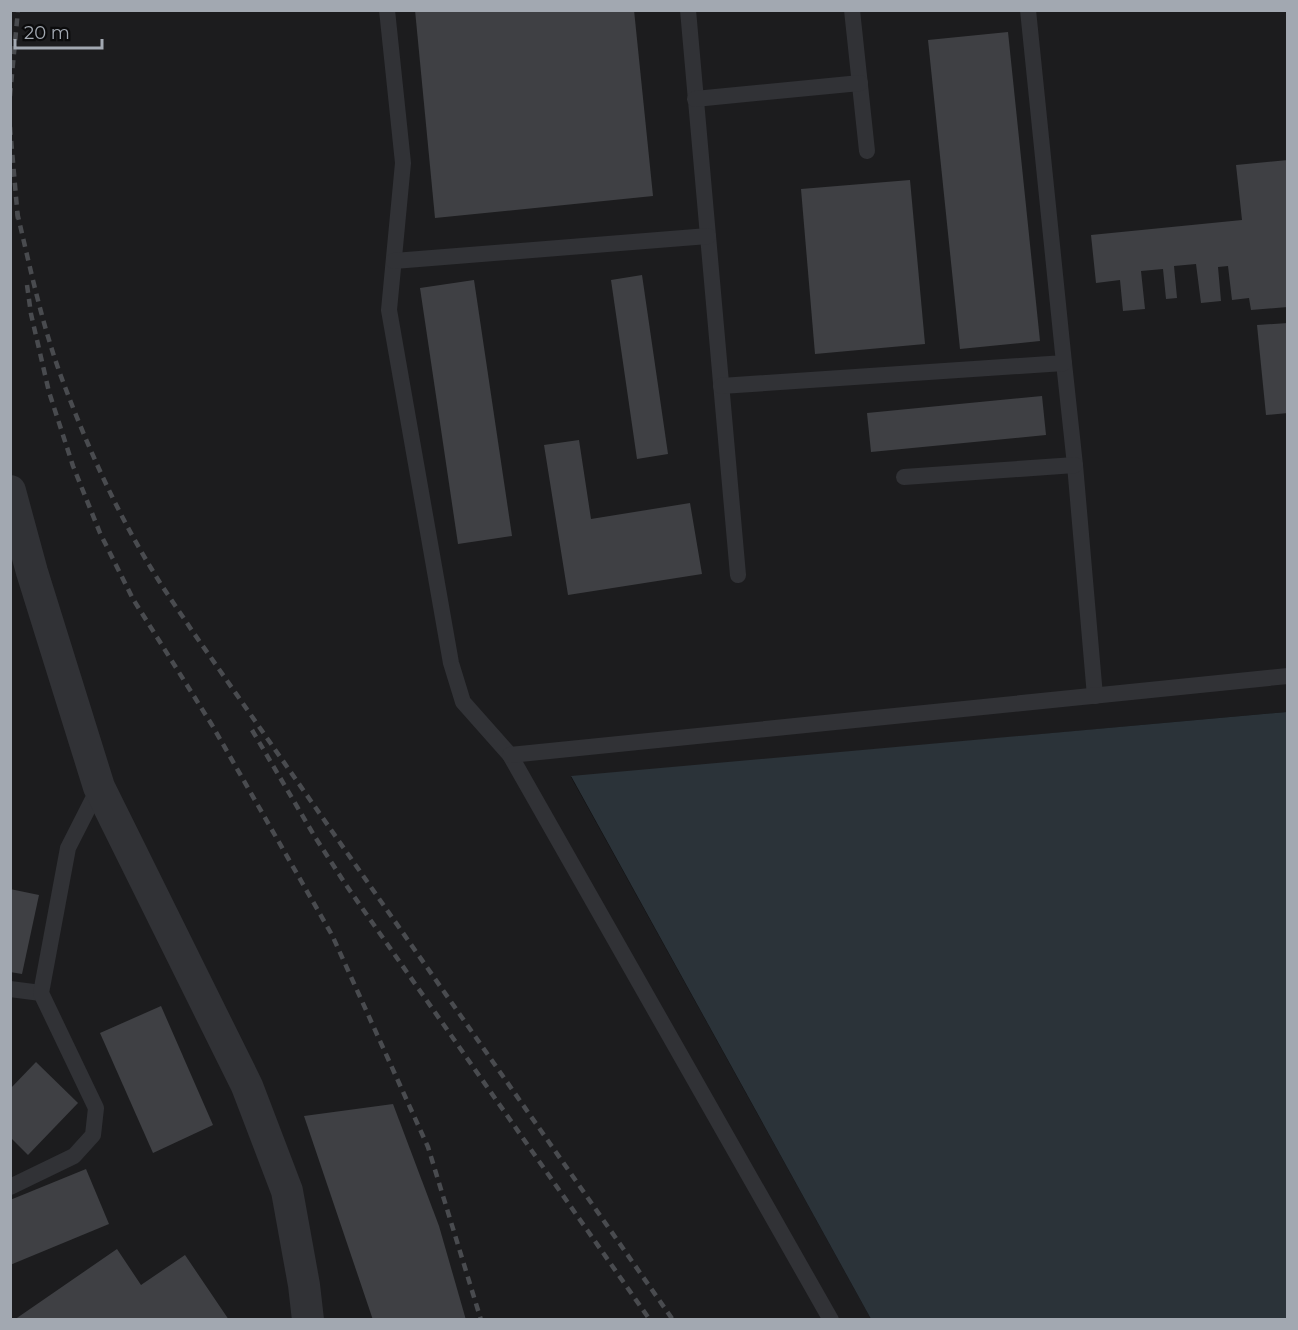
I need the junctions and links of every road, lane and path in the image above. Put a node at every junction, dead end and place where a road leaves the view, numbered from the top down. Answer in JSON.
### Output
{"nodes":[{"id":1,"x":387,"y":10,"type":"edge"},
{"id":2,"x":852,"y":10,"type":"edge"},
{"id":3,"x":1028,"y":10,"type":"edge"},
{"id":4,"x":689,"y":11,"type":"edge"},
{"id":5,"x":860,"y":83,"type":"junction"},
{"id":6,"x":696,"y":99,"type":"junction"},
{"id":7,"x":867,"y":151,"type":"dead end"},
{"id":8,"x":708,"y":236,"type":"junction"},
{"id":9,"x":394,"y":261,"type":"junction"},
{"id":10,"x":1064,"y":363,"type":"junction"},
{"id":11,"x":721,"y":386,"type":"junction"},
{"id":12,"x":1075,"y":465,"type":"junction"},
{"id":13,"x":904,"y":477,"type":"dead end"},
{"id":14,"x":10,"y":491,"type":"edge"},
{"id":15,"x":738,"y":575,"type":"dead end"},
{"id":16,"x":1287,"y":676,"type":"edge"},
{"id":17,"x":1095,"y":696,"type":"junction"},
{"id":18,"x":510,"y":755,"type":"junction"},
{"id":19,"x":99,"y":787,"type":"junction"},
{"id":20,"x":10,"y":989,"type":"edge"},
{"id":21,"x":41,"y":993,"type":"junction"},
{"id":22,"x":10,"y":1187,"type":"edge"},
{"id":23,"x":308,"y":1320,"type":"edge"},
{"id":24,"x":831,"y":1320,"type":"edge"}],
"edges":[{"from":1,"to":9,"type":"lane"},
{"from":2,"to":5,"type":"lane"},
{"from":3,"to":10,"type":"lane"},
{"from":4,"to":6,"type":"lane"},
{"from":5,"to":6,"type":"lane"},
{"from":5,"to":7,"type":"lane"},
{"from":6,"to":8,"type":"lane"},
{"from":8,"to":9,"type":"lane"},
{"from":8,"to":11,"type":"lane"},
{"from":9,"to":18,"type":"lane"},
{"from":10,"to":11,"type":"lane"},
{"from":10,"to":12,"type":"lane"},
{"from":11,"to":15,"type":"lane"},
{"from":12,"to":13,"type":"lane"},
{"from":12,"to":17,"type":"lane"},
{"from":14,"to":19,"type":"street"},
{"from":16,"to":17,"type":"lane"},
{"from":17,"to":18,"type":"lane"},
{"from":18,"to":24,"type":"lane"},
{"from":19,"to":21,"type":"lane"},
{"from":19,"to":23,"type":"street"},
{"from":20,"to":21,"type":"lane"},
{"from":21,"to":22,"type":"lane"}]}
